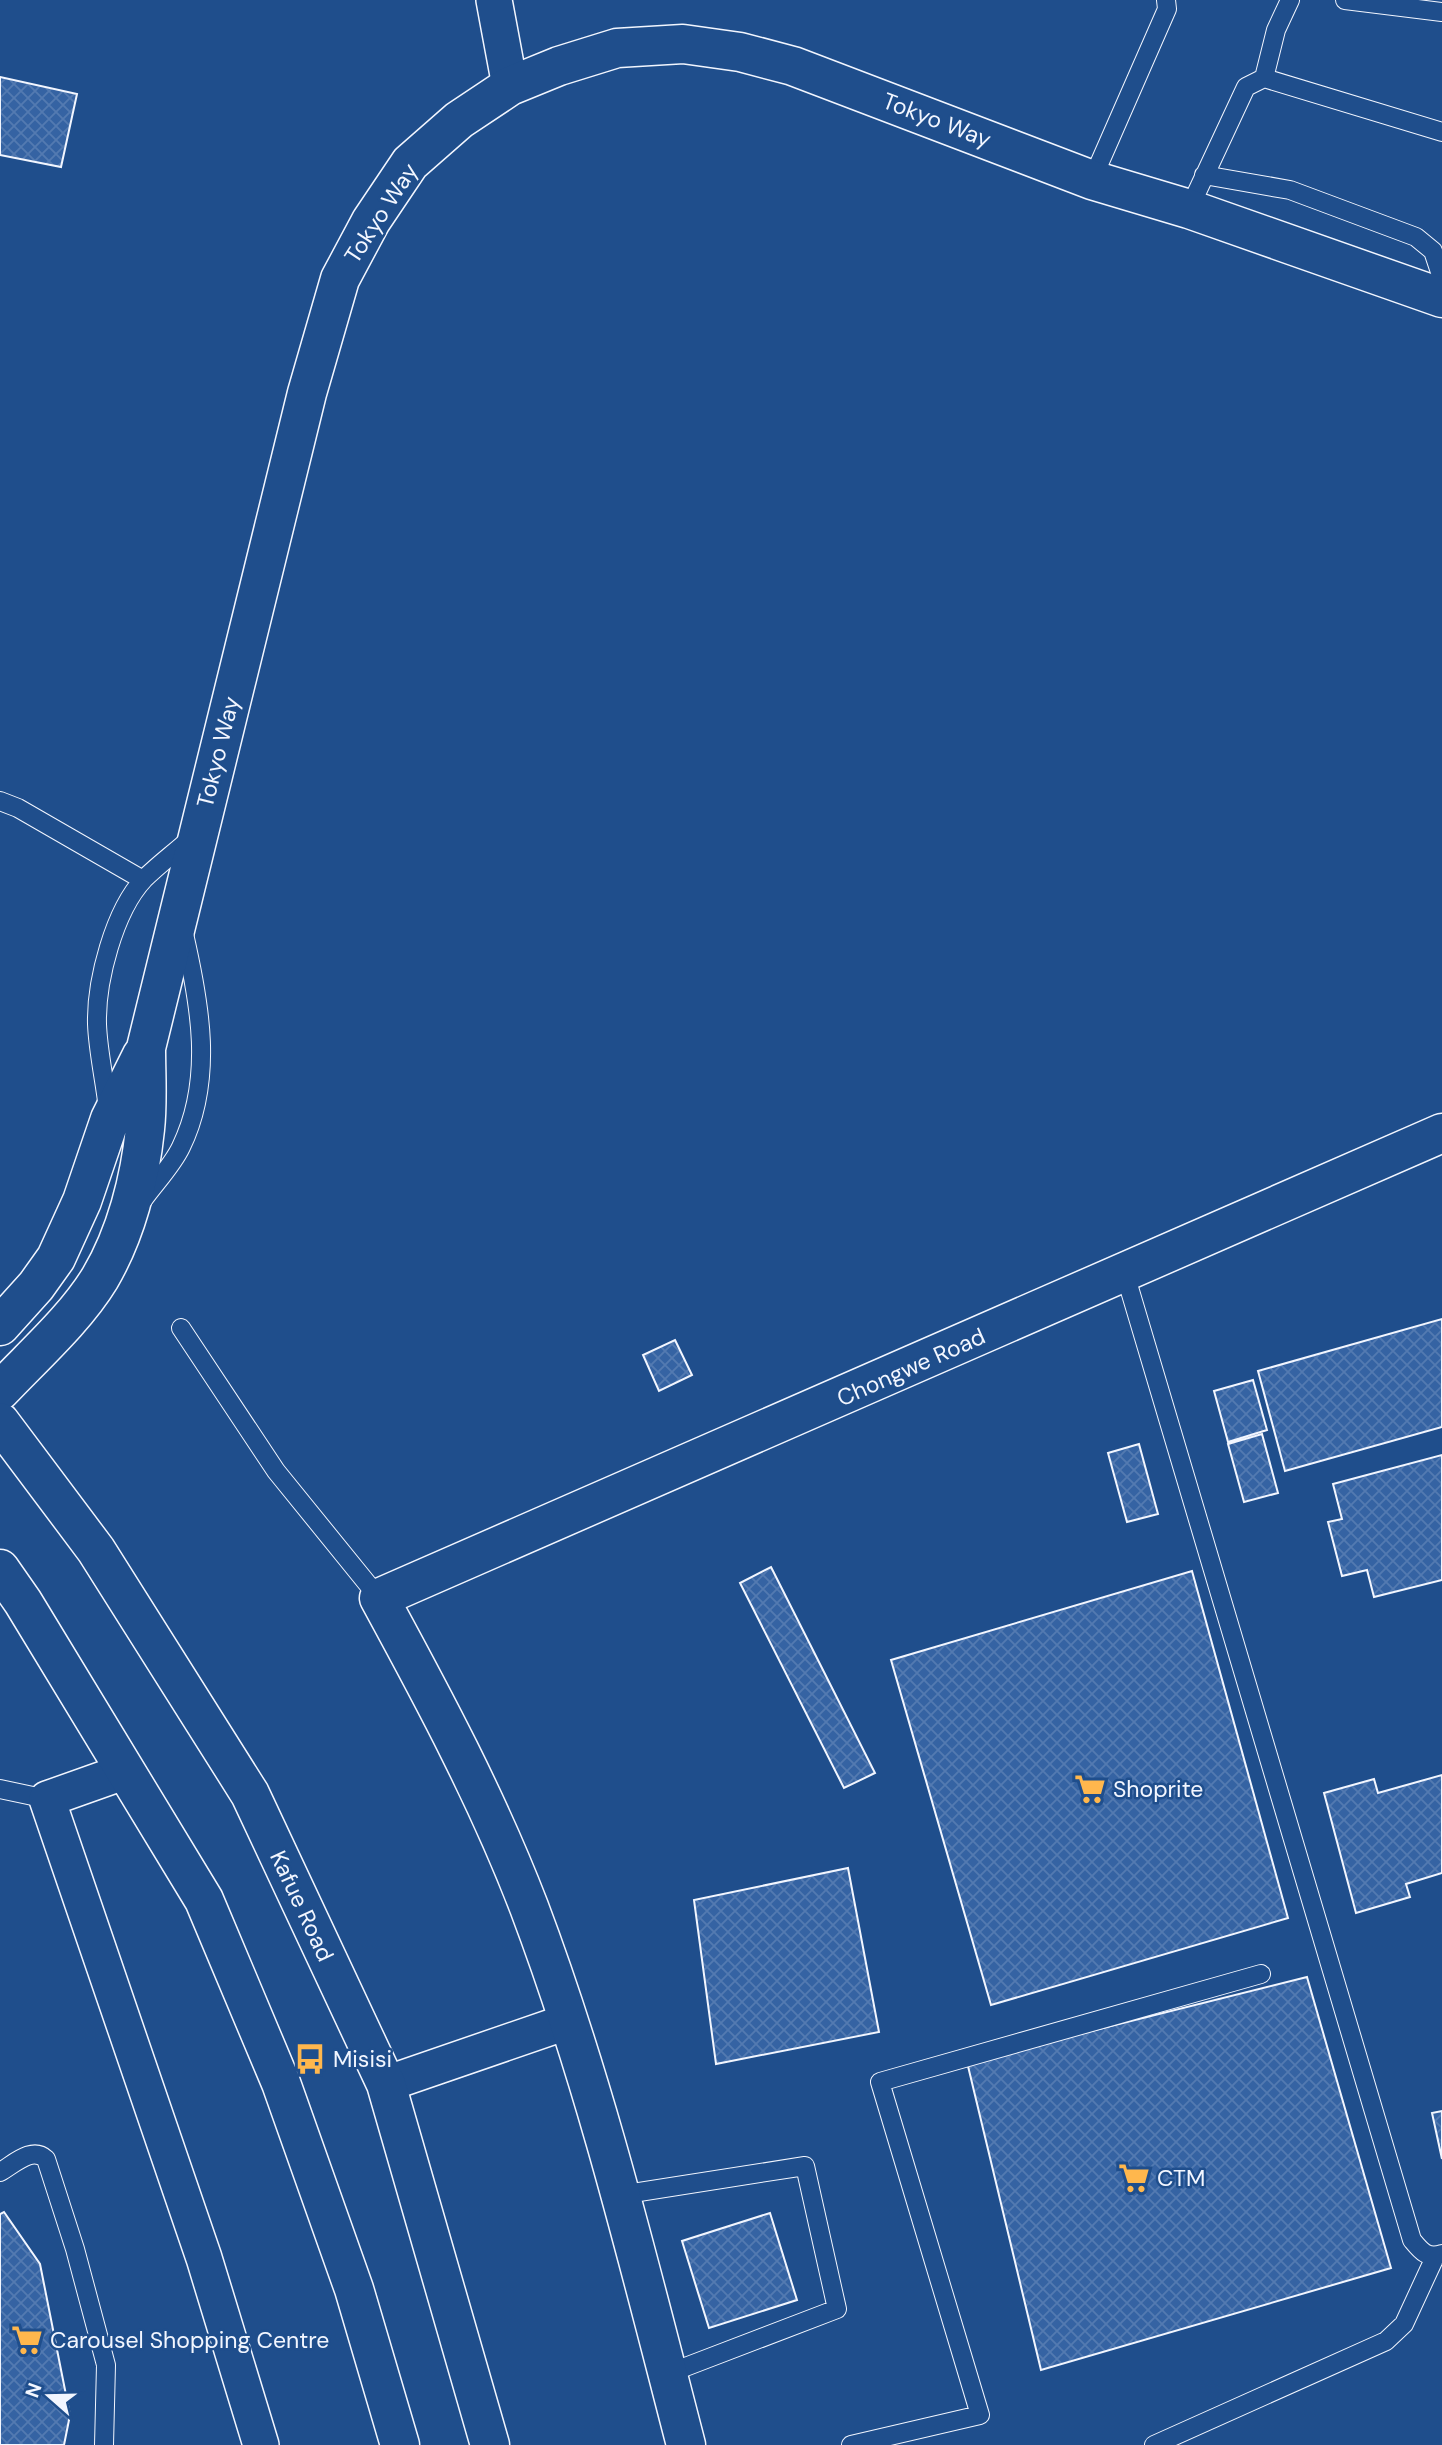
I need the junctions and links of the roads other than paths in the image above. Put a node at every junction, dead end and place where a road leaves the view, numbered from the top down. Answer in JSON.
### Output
{"nodes":[{"id":1,"x":494,"y":0,"type":"edge"},
{"id":2,"x":1166,"y":0,"type":"edge"},
{"id":3,"x":1290,"y":0,"type":"edge"},
{"id":4,"x":1345,"y":0,"type":"edge"},
{"id":5,"x":1442,"y":12,"type":"edge"},
{"id":6,"x":1264,"y":78,"type":"junction"},
{"id":7,"x":510,"y":86,"type":"junction"},
{"id":8,"x":1442,"y":132,"type":"edge"},
{"id":9,"x":1204,"y":175,"type":"junction"},
{"id":10,"x":1091,"y":180,"type":"junction"},
{"id":11,"x":1189,"y":209,"type":"junction"},
{"id":12,"x":1442,"y":278,"type":"edge"},
{"id":13,"x":1442,"y":298,"type":"edge"},
{"id":14,"x":0,"y":801,"type":"edge"},
{"id":15,"x":198,"y":832,"type":"junction"},
{"id":16,"x":143,"y":880,"type":"junction"},
{"id":17,"x":179,"y":910,"type":"junction"},
{"id":18,"x":146,"y":1048,"type":"junction"},
{"id":19,"x":110,"y":1119,"type":"junction"},
{"id":20,"x":1442,"y":1133,"type":"edge"},
{"id":21,"x":124,"y":1226,"type":"junction"},
{"id":22,"x":1125,"y":1274,"type":"junction"},
{"id":23,"x":0,"y":1326,"type":"edge"},
{"id":24,"x":181,"y":1328,"type":"dead end"},
{"id":25,"x":0,"y":1391,"type":"edge"},
{"id":26,"x":0,"y":1422,"type":"edge"},
{"id":27,"x":0,"y":1569,"type":"edge"},
{"id":28,"x":12,"y":1594,"type":"edge"},
{"id":29,"x":379,"y":1598,"type":"junction"},
{"id":30,"x":126,"y":1771,"type":"junction"},
{"id":31,"x":0,"y":1789,"type":"edge"},
{"id":32,"x":47,"y":1799,"type":"junction"},
{"id":33,"x":1261,"y":1974,"type":"dead end"},
{"id":34,"x":569,"y":2021,"type":"junction"},
{"id":35,"x":386,"y":2084,"type":"junction"},
{"id":36,"x":0,"y":2172,"type":"edge"},
{"id":37,"x":620,"y":2195,"type":"junction"},
{"id":38,"x":1438,"y":2255,"type":"edge"},
{"id":39,"x":667,"y":2374,"type":"junction"},
{"id":40,"x":104,"y":2445,"type":"edge"},
{"id":41,"x":261,"y":2445,"type":"edge"},
{"id":42,"x":400,"y":2445,"type":"edge"},
{"id":43,"x":491,"y":2445,"type":"edge"},
{"id":44,"x":686,"y":2445,"type":"edge"},
{"id":45,"x":851,"y":2445,"type":"edge"},
{"id":46,"x":1154,"y":2445,"type":"edge"}],
"edges":[{"from":1,"to":7,"type":"street"},
{"from":2,"to":10,"type":"lane"},
{"from":3,"to":6,"type":"lane"},
{"from":4,"to":5,"type":"lane"},
{"from":6,"to":8,"type":"lane"},
{"from":6,"to":9,"type":"lane"},
{"from":7,"to":10,"type":"main road","name":"Tokyo Way"},
{"from":7,"to":15,"type":"main road","name":"Tokyo Way"},
{"from":9,"to":11,"type":"lane"},
{"from":9,"to":12,"type":"lane"},
{"from":10,"to":11,"type":"main road","name":"Tokyo Way"},
{"from":11,"to":13,"type":"main road","name":"Tokyo Way"},
{"from":14,"to":16,"type":"lane"},
{"from":15,"to":16,"type":"lane"},
{"from":15,"to":17,"type":"main road","name":"Tokyo Way"},
{"from":16,"to":19,"type":"lane"},
{"from":17,"to":18,"type":"main road","name":"Tokyo Way"},
{"from":17,"to":21,"type":"lane"},
{"from":18,"to":19,"type":"main road","name":"Tokyo Way"},
{"from":18,"to":21,"type":"main road","name":"Tokyo Way"},
{"from":19,"to":23,"type":"main road","name":"Tokyo Way"},
{"from":20,"to":22,"type":"main road","name":"Chongwe Road"},
{"from":21,"to":25,"type":"main road","name":"Tokyo Way"},
{"from":22,"to":29,"type":"main road","name":"Chongwe Road"},
{"from":22,"to":38,"type":"lane"},
{"from":24,"to":29,"type":"lane"},
{"from":26,"to":35,"type":"main road","name":"Kafue Road"},
{"from":27,"to":28,"type":"main road"},
{"from":28,"to":30,"type":"main road"},
{"from":29,"to":34,"type":"main road"},
{"from":30,"to":32,"type":"street"},
{"from":30,"to":42,"type":"main road"},
{"from":31,"to":32,"type":"lane"},
{"from":32,"to":41,"type":"street"},
{"from":33,"to":45,"type":"lane"},
{"from":34,"to":35,"type":"street"},
{"from":34,"to":37,"type":"main road"},
{"from":35,"to":43,"type":"main road","name":"Kafue Road"},
{"from":36,"to":40,"type":"lane"},
{"from":37,"to":39,"type":"main road"},
{"from":37,"to":39,"type":"lane"},
{"from":38,"to":46,"type":"lane"},
{"from":39,"to":44,"type":"main road"}]}
